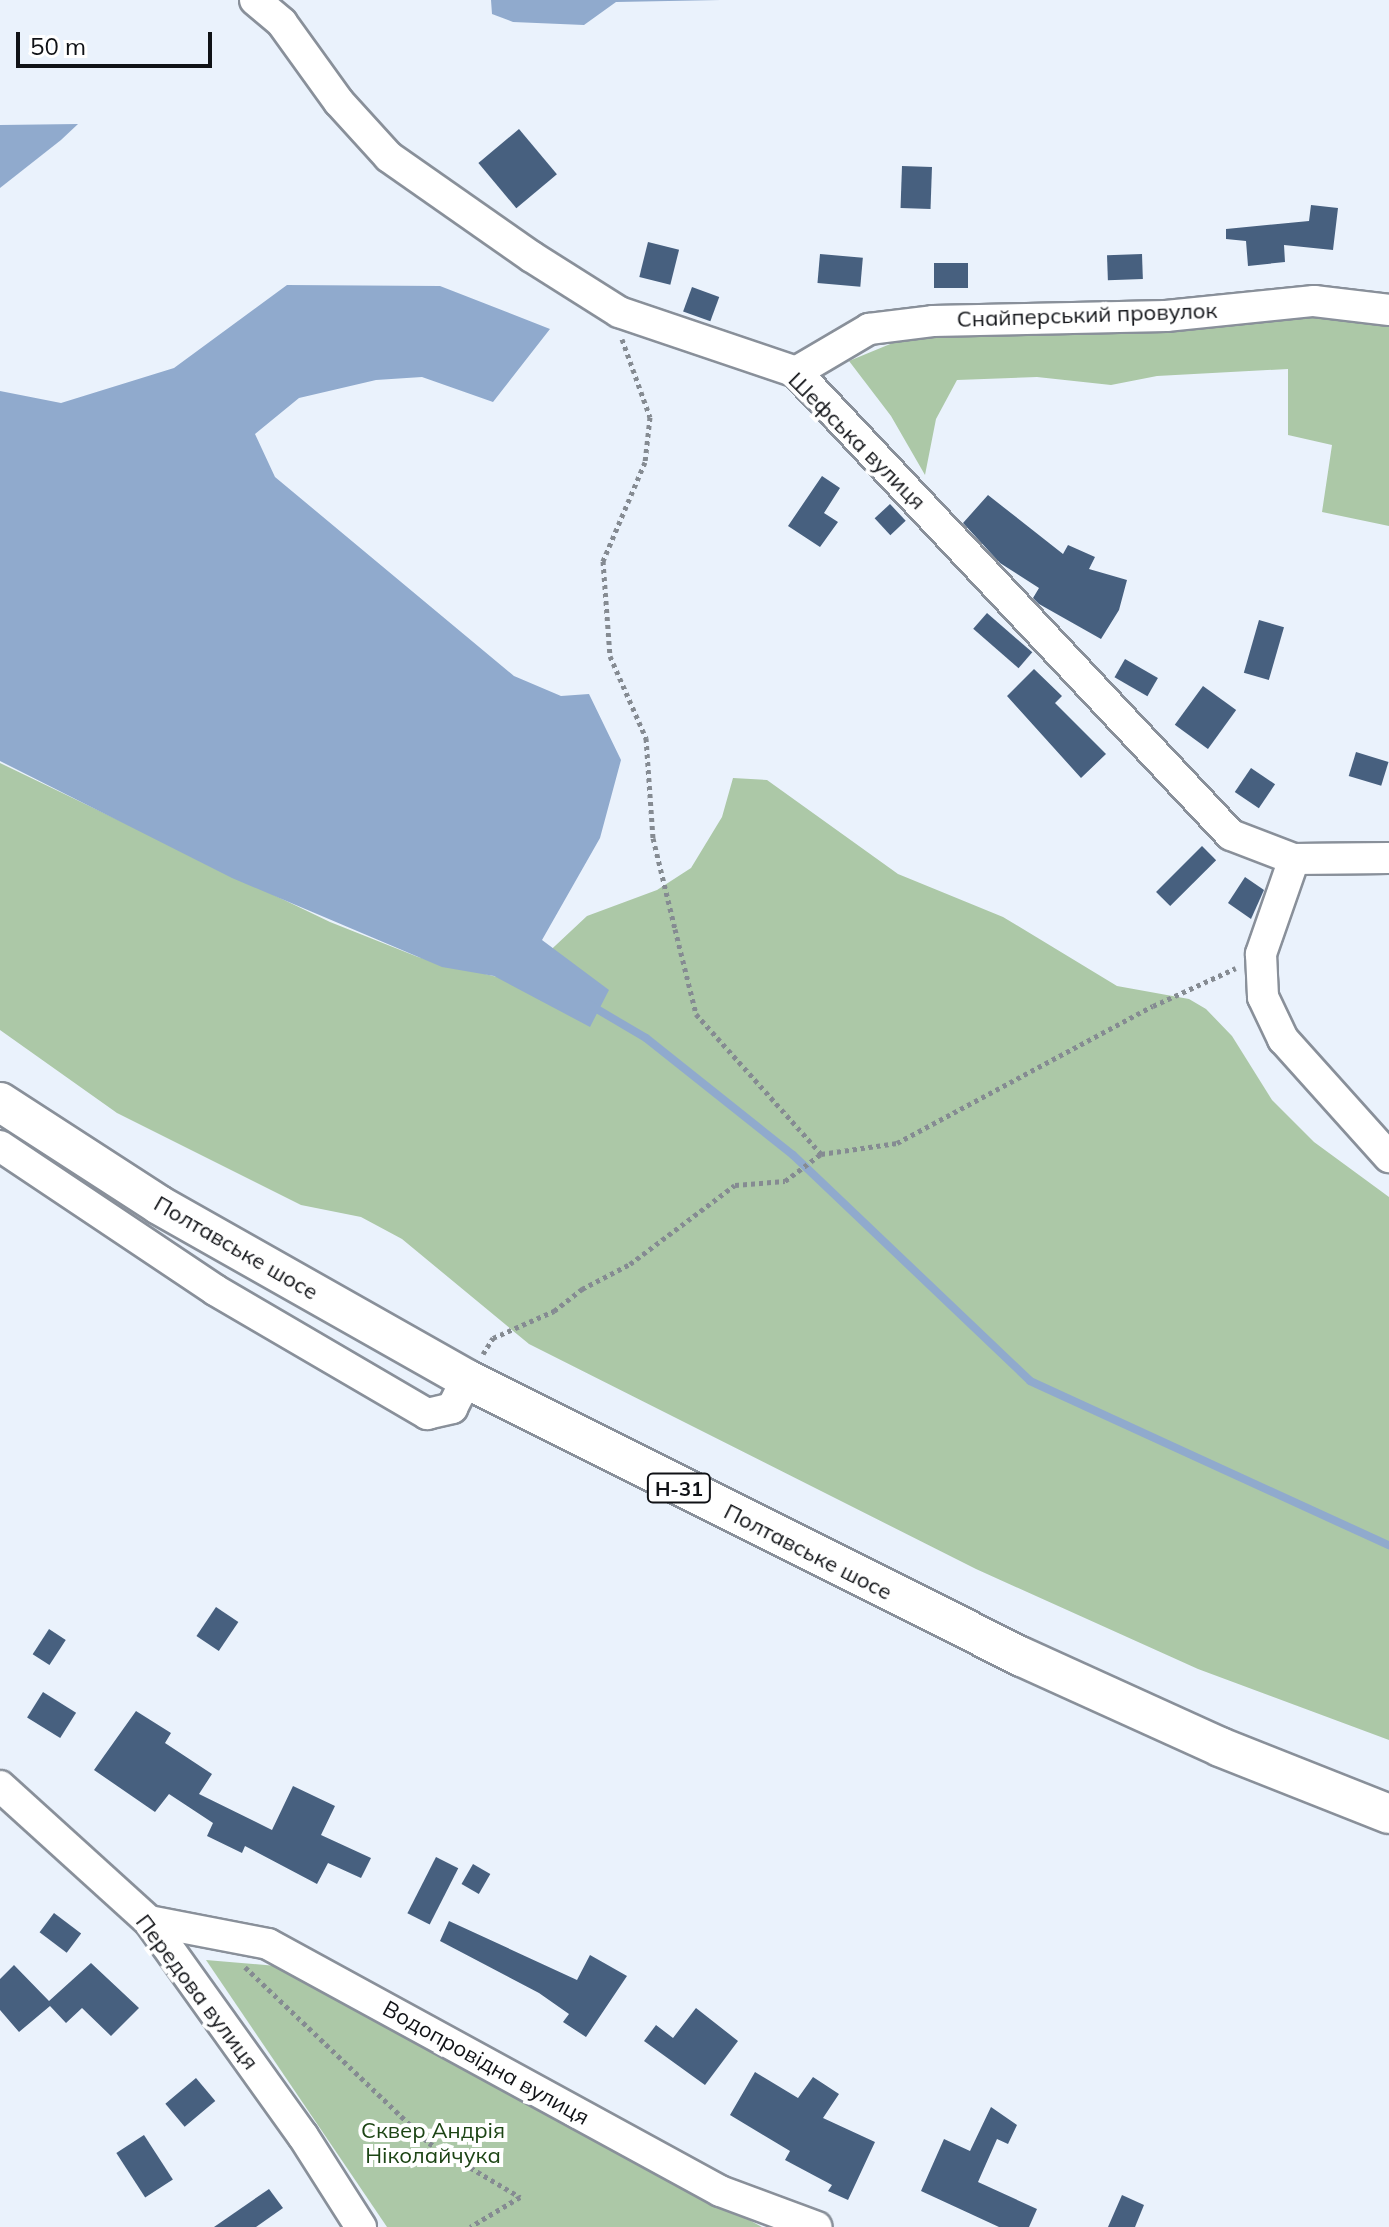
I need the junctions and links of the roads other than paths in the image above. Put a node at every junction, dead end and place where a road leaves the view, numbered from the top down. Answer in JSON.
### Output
{"nodes":[{"id":1,"x":266,"y":1,"type":"edge"},
{"id":2,"x":1389,"y":310,"type":"edge"},
{"id":3,"x":796,"y":372,"type":"junction"},
{"id":4,"x":1389,"y":858,"type":"edge"},
{"id":5,"x":1294,"y":859,"type":"junction"},
{"id":6,"x":0,"y":1102,"type":"edge"},
{"id":7,"x":0,"y":1146,"type":"edge"},
{"id":8,"x":1389,"y":1157,"type":"edge"},
{"id":9,"x":467,"y":1379,"type":"junction"},
{"id":10,"x":0,"y":1786,"type":"edge"},
{"id":11,"x":1389,"y":1814,"type":"edge"},
{"id":12,"x":149,"y":1921,"type":"junction"},
{"id":13,"x":361,"y":2227,"type":"edge"},
{"id":14,"x":817,"y":2227,"type":"edge"}],
"edges":[{"from":1,"to":3,"type":"street","name":"Шефська вулиця"},
{"from":2,"to":3,"type":"street","name":"Снайперський провулок"},
{"from":3,"to":5,"type":"street","name":"Шефська вулиця"},
{"from":4,"to":5,"type":"street","name":"Шефська вулиця"},
{"from":5,"to":8,"type":"street"},
{"from":6,"to":9,"type":"main road","name":"Полтавське шосе","number":"Н-31"},
{"from":7,"to":9,"type":"street"},
{"from":9,"to":11,"type":"main road","name":"Полтавське шосе","number":"Н-31"},
{"from":10,"to":12,"type":"street","name":"Передова вулиця"},
{"from":12,"to":13,"type":"street","name":"Передова вулиця"},
{"from":12,"to":14,"type":"street","name":"Водопровідна вулиця"}]}
